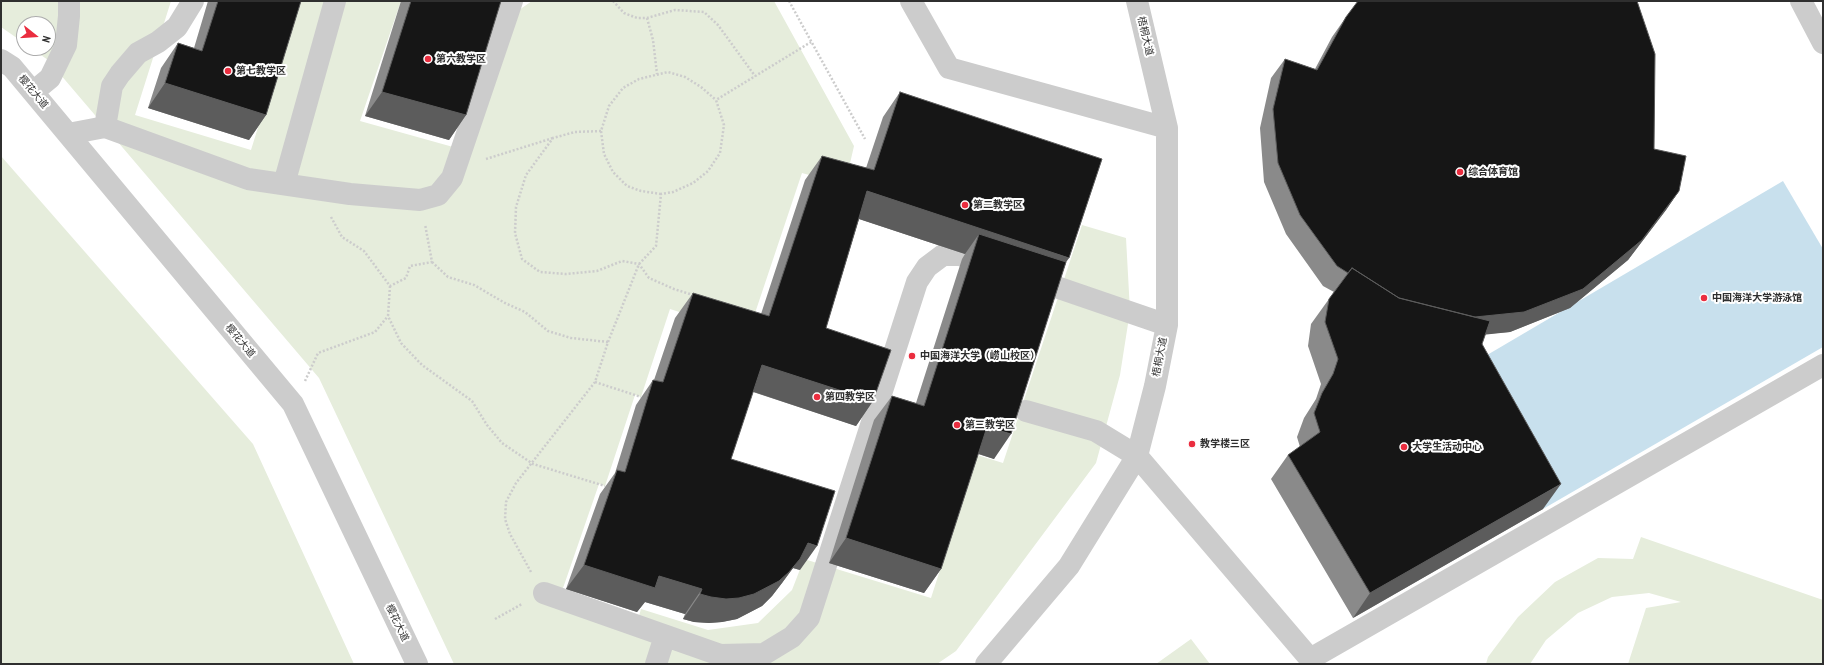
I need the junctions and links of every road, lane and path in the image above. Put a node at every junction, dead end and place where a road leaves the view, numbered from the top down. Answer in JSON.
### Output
{"nodes":[{"id":1,"x":68,"y":1,"type":"edge"},
{"id":2,"x":193,"y":1,"type":"edge"},
{"id":3,"x":335,"y":1,"type":"edge"},
{"id":4,"x":512,"y":1,"type":"edge"},
{"id":5,"x":613,"y":1,"type":"edge"},
{"id":6,"x":789,"y":1,"type":"edge"},
{"id":7,"x":911,"y":1,"type":"edge"},
{"id":8,"x":1137,"y":1,"type":"edge"},
{"id":9,"x":1801,"y":1,"type":"edge"},
{"id":10,"x":647,"y":18,"type":"junction"},
{"id":11,"x":811,"y":42,"type":"junction"},
{"id":12,"x":1823,"y":43,"type":"edge"},
{"id":13,"x":1,"y":60,"type":"edge"},
{"id":14,"x":657,"y":74,"type":"junction"},
{"id":15,"x":755,"y":76,"type":"junction"},
{"id":16,"x":33,"y":92,"type":"junction"},
{"id":17,"x":716,"y":100,"type":"junction"},
{"id":18,"x":104,"y":127,"type":"junction"},
{"id":19,"x":1167,"y":128,"type":"junction"},
{"id":20,"x":602,"y":131,"type":"junction"},
{"id":21,"x":68,"y":134,"type":"junction"},
{"id":22,"x":554,"y":138,"type":"junction"},
{"id":23,"x":865,"y":139,"type":"dead end"},
{"id":24,"x":452,"y":178,"type":"junction"},
{"id":25,"x":284,"y":184,"type":"junction"},
{"id":26,"x":326,"y":190,"type":"junction"},
{"id":27,"x":661,"y":194,"type":"junction"},
{"id":28,"x":420,"y":200,"type":"junction"},
{"id":29,"x":432,"y":262,"type":"junction"},
{"id":30,"x":640,"y":264,"type":"junction"},
{"id":31,"x":390,"y":286,"type":"junction"},
{"id":32,"x":695,"y":296,"type":"edge"},
{"id":33,"x":388,"y":316,"type":"junction"},
{"id":34,"x":1166,"y":325,"type":"junction"},
{"id":35,"x":608,"y":342,"type":"junction"},
{"id":36,"x":1823,"y":365,"type":"edge"},
{"id":37,"x":595,"y":382,"type":"junction"},
{"id":38,"x":641,"y":397,"type":"dead end"},
{"id":39,"x":292,"y":404,"type":"junction"},
{"id":40,"x":1026,"y":411,"type":"edge"},
{"id":41,"x":1137,"y":456,"type":"junction"},
{"id":42,"x":533,"y":464,"type":"junction"},
{"id":43,"x":605,"y":486,"type":"dead end"},
{"id":44,"x":544,"y":593,"type":"junction"},
{"id":45,"x":496,"y":619,"type":"dead end"},
{"id":46,"x":665,"y":636,"type":"junction"},
{"id":47,"x":1312,"y":662,"type":"edge"},
{"id":48,"x":417,"y":664,"type":"edge"},
{"id":49,"x":656,"y":664,"type":"edge"},
{"id":50,"x":986,"y":664,"type":"edge"}],
"edges":[{"from":1,"to":16,"type":"lane"},
{"from":2,"to":18,"type":"lane"},
{"from":3,"to":25,"type":"lane"},
{"from":4,"to":24,"type":"lane"},
{"from":5,"to":10,"type":"path"},
{"from":6,"to":11,"type":"path"},
{"from":7,"to":19,"type":"lane"},
{"from":8,"to":19,"type":"lane","name":"梧桐大道"},
{"from":9,"to":12,"type":"lane"},
{"from":10,"to":14,"type":"path"},
{"from":10,"to":15,"type":"path"},
{"from":11,"to":15,"type":"path"},
{"from":11,"to":23,"type":"path"},
{"from":13,"to":16,"type":"lane","name":"樱花大道"},
{"from":14,"to":17,"type":"path"},
{"from":14,"to":20,"type":"path"},
{"from":15,"to":17,"type":"path"},
{"from":16,"to":21,"type":"lane","name":"樱花大道"},
{"from":17,"to":27,"type":"path"},
{"from":18,"to":21,"type":"lane"},
{"from":18,"to":25,"type":"lane"},
{"from":19,"to":34,"type":"lane","name":"梧桐大道"},
{"from":20,"to":22,"type":"path"},
{"from":20,"to":27,"type":"path"},
{"from":21,"to":39,"type":"lane","name":"樱花大道"},
{"from":22,"to":24,"type":"path"},
{"from":22,"to":30,"type":"path"},
{"from":24,"to":28,"type":"lane"},
{"from":25,"to":26,"type":"lane"},
{"from":26,"to":28,"type":"lane"},
{"from":26,"to":31,"type":"path"},
{"from":27,"to":30,"type":"path"},
{"from":28,"to":29,"type":"path"},
{"from":29,"to":31,"type":"path"},
{"from":29,"to":35,"type":"path"},
{"from":30,"to":32,"type":"path"},
{"from":30,"to":35,"type":"path"},
{"from":31,"to":33,"type":"path"},
{"from":33,"to":39,"type":"path"},
{"from":33,"to":42,"type":"path"},
{"from":34,"to":41,"type":"lane","name":"梧桐大道"},
{"from":34,"to":46,"type":"lane"},
{"from":35,"to":37,"type":"path"},
{"from":36,"to":47,"type":"lane"},
{"from":37,"to":38,"type":"path"},
{"from":37,"to":42,"type":"path"},
{"from":39,"to":48,"type":"lane","name":"樱花大道"},
{"from":40,"to":41,"type":"lane"},
{"from":41,"to":47,"type":"lane"},
{"from":41,"to":50,"type":"lane","name":"梧桐大道"},
{"from":42,"to":43,"type":"path"},
{"from":42,"to":44,"type":"path"},
{"from":44,"to":45,"type":"path"},
{"from":44,"to":46,"type":"lane"},
{"from":46,"to":49,"type":"lane"}]}
